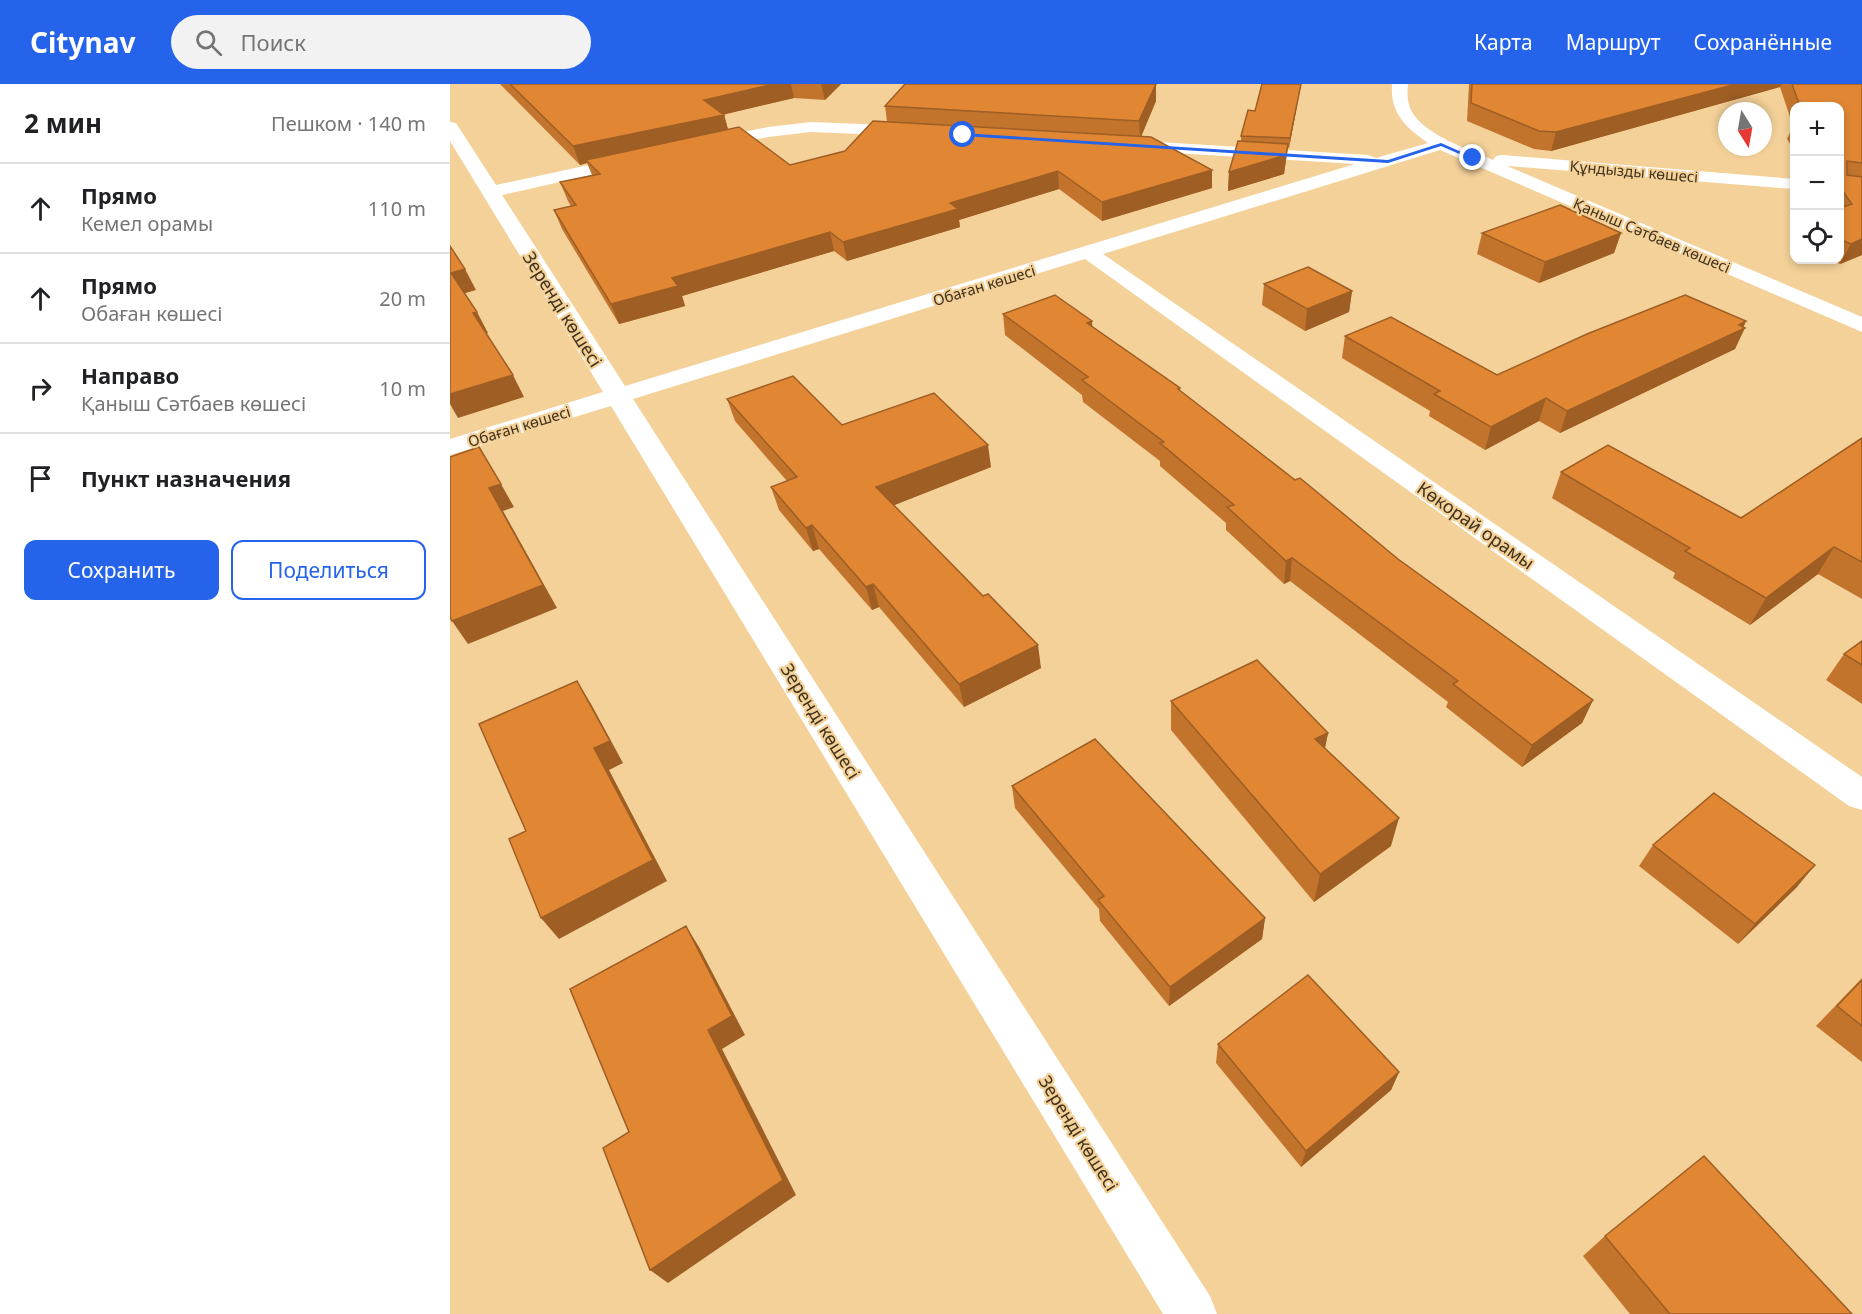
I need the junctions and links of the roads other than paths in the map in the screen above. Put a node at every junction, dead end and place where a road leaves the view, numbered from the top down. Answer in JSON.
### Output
{"nodes":[{"id":1,"x":1400,"y":84,"type":"edge"},
{"id":2,"x":450,"y":127,"type":"edge"},
{"id":3,"x":930,"y":132,"type":"edge"},
{"id":4,"x":1105,"y":143,"type":"edge"},
{"id":5,"x":1441,"y":144,"type":"junction"},
{"id":6,"x":687,"y":149,"type":"edge"},
{"id":7,"x":652,"y":157,"type":"edge"},
{"id":8,"x":1473,"y":158,"type":"junction"},
{"id":9,"x":1388,"y":161,"type":"junction"},
{"id":10,"x":1790,"y":184,"type":"edge"},
{"id":11,"x":490,"y":192,"type":"junction"},
{"id":12,"x":1089,"y":253,"type":"junction"},
{"id":13,"x":1862,"y":325,"type":"edge"},
{"id":14,"x":617,"y":396,"type":"junction"},
{"id":15,"x":450,"y":447,"type":"edge"},
{"id":16,"x":1862,"y":796,"type":"edge"},
{"id":17,"x":1192,"y":1314,"type":"edge"}],
"edges":[{"from":1,"to":5,"type":"street"},
{"from":2,"to":11,"type":"street","name":"Зеренді көшесі"},
{"from":3,"to":6,"type":"street"},
{"from":4,"to":9,"type":"street"},
{"from":5,"to":8,"type":"street","name":"Қаныш Сәтбаев көшесі"},
{"from":5,"to":9,"type":"street","name":"Обаған көшесі"},
{"from":7,"to":11,"type":"street"},
{"from":8,"to":10,"type":"street","name":"Құндызды көшесі"},
{"from":8,"to":13,"type":"street","name":"Қаныш Сәтбаев көшесі"},
{"from":9,"to":12,"type":"street","name":"Обаған көшесі"},
{"from":11,"to":14,"type":"street","name":"Зеренді көшесі"},
{"from":12,"to":14,"type":"street","name":"Обаған көшесі"},
{"from":12,"to":16,"type":"street","name":"Көкорай орамы"},
{"from":14,"to":15,"type":"street","name":"Обаған көшесі"},
{"from":14,"to":17,"type":"street","name":"Зеренді көшесі"}]}
